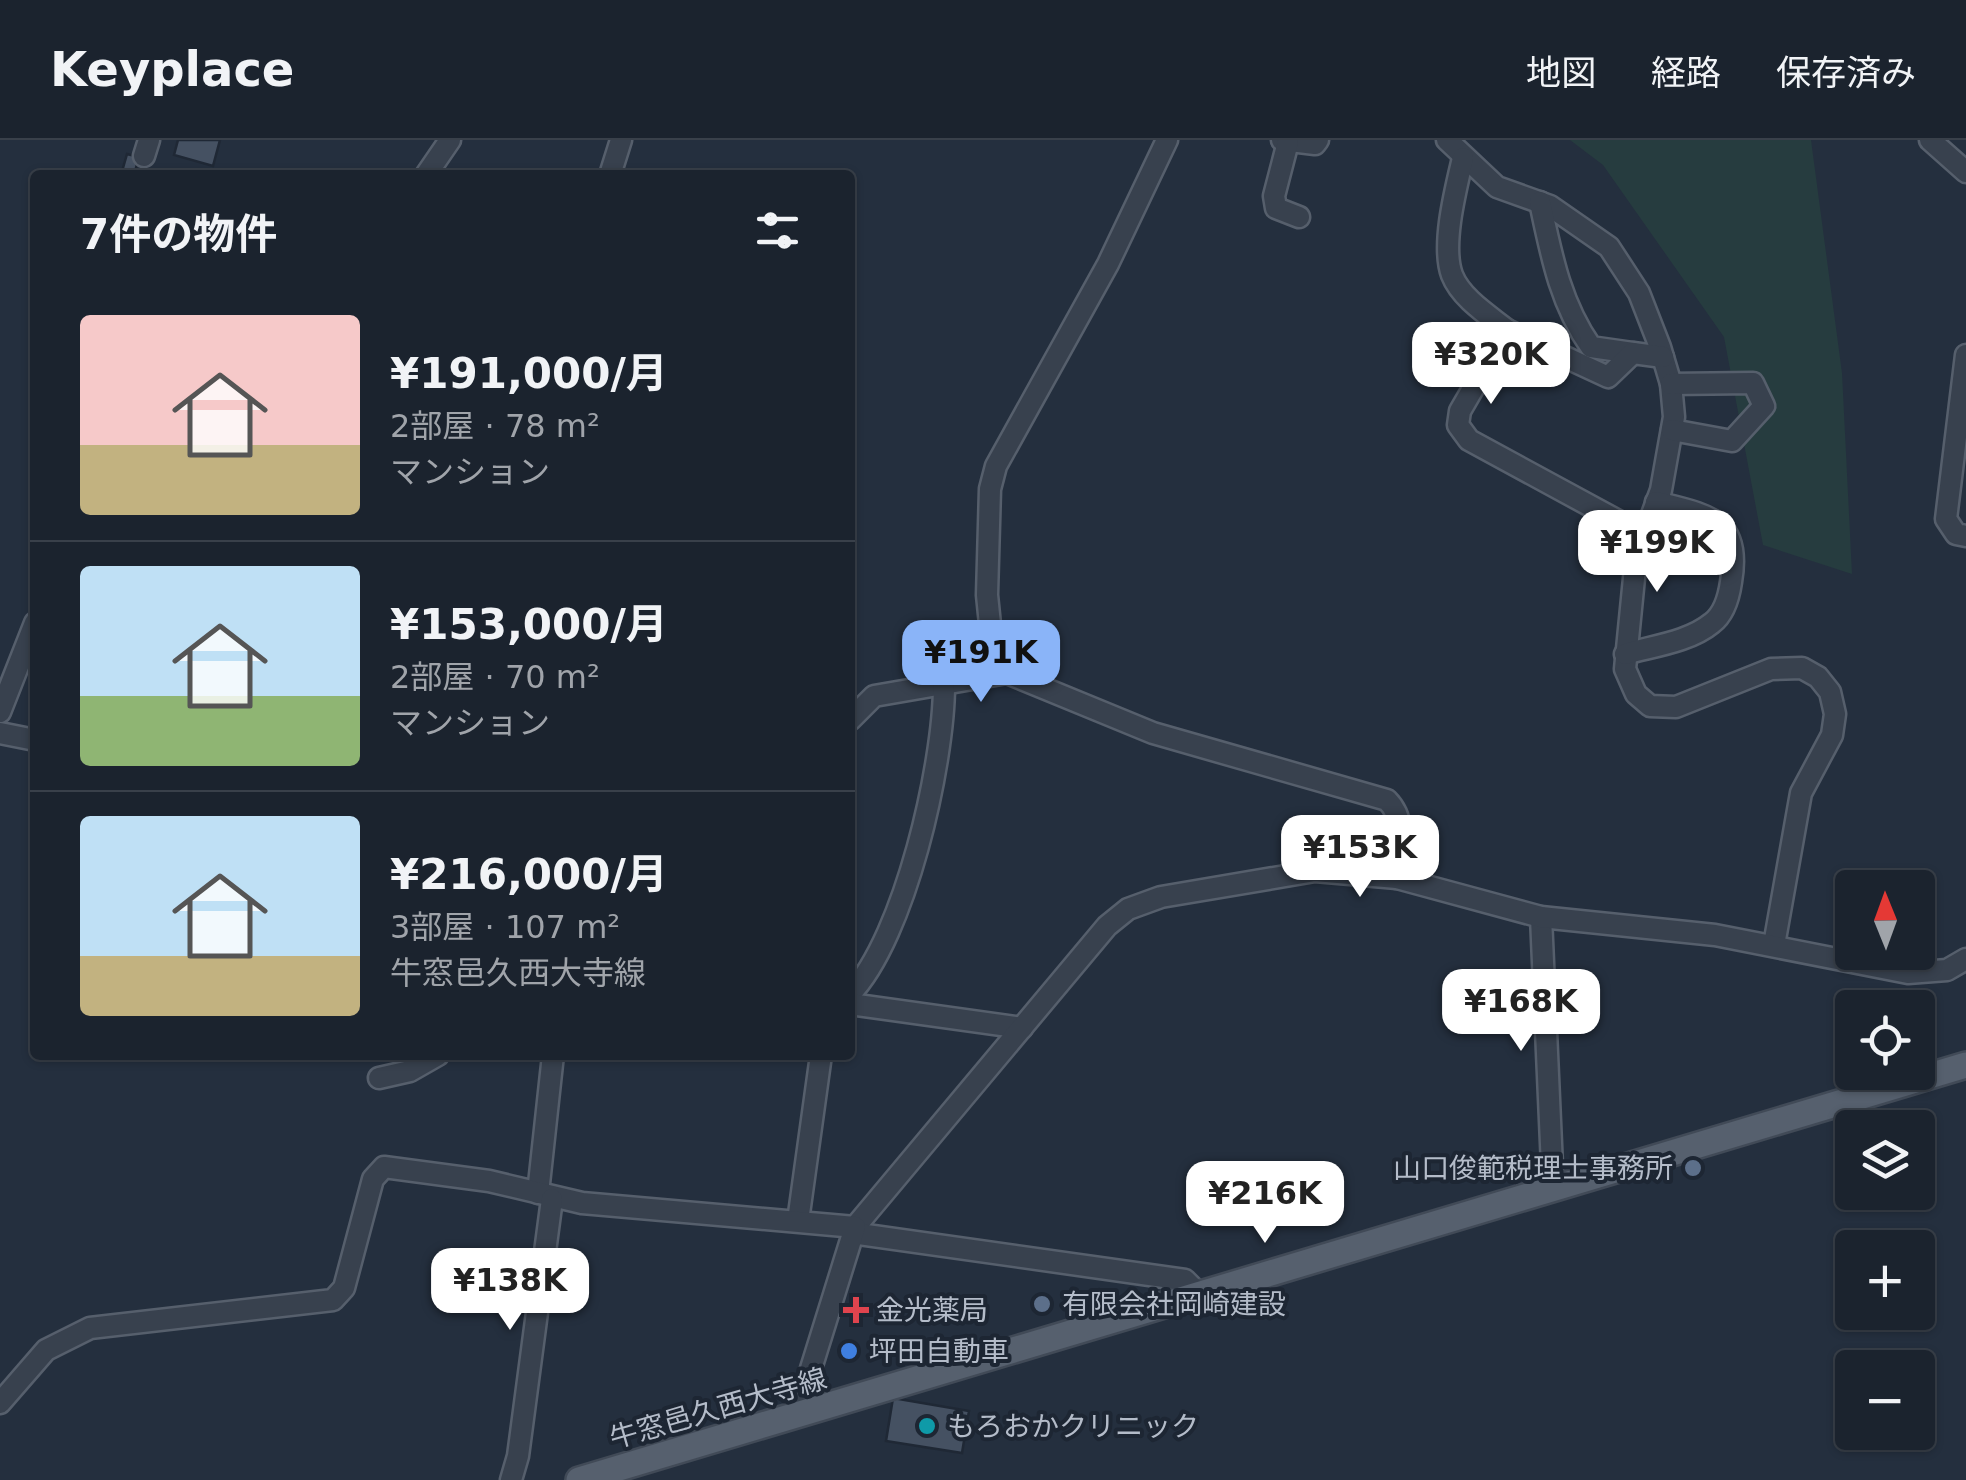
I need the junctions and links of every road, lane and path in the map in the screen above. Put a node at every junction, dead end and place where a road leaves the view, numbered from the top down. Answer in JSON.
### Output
{"nodes":[{"id":1,"x":450,"y":140,"type":"edge"},
{"id":2,"x":621,"y":140,"type":"edge"},
{"id":3,"x":1168,"y":140,"type":"edge"},
{"id":4,"x":1318,"y":140,"type":"edge"},
{"id":5,"x":1447,"y":140,"type":"edge"},
{"id":6,"x":1930,"y":140,"type":"edge"},
{"id":7,"x":1285,"y":141,"type":"edge"},
{"id":8,"x":1463,"y":158,"type":"junction"},
{"id":9,"x":429,"y":170,"type":"edge"},
{"id":10,"x":612,"y":170,"type":"edge"},
{"id":11,"x":1966,"y":172,"type":"edge"},
{"id":12,"x":1540,"y":202,"type":"junction"},
{"id":13,"x":1298,"y":217,"type":"dead end"},
{"id":14,"x":1506,"y":330,"type":"junction"},
{"id":15,"x":1633,"y":353,"type":"junction"},
{"id":16,"x":1966,"y":354,"type":"edge"},
{"id":17,"x":1662,"y":357,"type":"junction"},
{"id":18,"x":1671,"y":384,"type":"junction"},
{"id":19,"x":1672,"y":430,"type":"junction"},
{"id":20,"x":1656,"y":502,"type":"junction"},
{"id":21,"x":1644,"y":534,"type":"junction"},
{"id":22,"x":1966,"y":536,"type":"edge"},
{"id":23,"x":30,"y":636,"type":"edge"},
{"id":24,"x":1625,"y":654,"type":"junction"},
{"id":25,"x":1007,"y":673,"type":"junction"},
{"id":26,"x":944,"y":686,"type":"junction"},
{"id":27,"x":0,"y":712,"type":"edge"},
{"id":28,"x":855,"y":715,"type":"edge"},
{"id":29,"x":0,"y":733,"type":"edge"},
{"id":30,"x":30,"y":739,"type":"edge"},
{"id":31,"x":1397,"y":878,"type":"junction"},
{"id":32,"x":1540,"y":918,"type":"junction"},
{"id":33,"x":1774,"y":945,"type":"junction"},
{"id":34,"x":1966,"y":959,"type":"edge"},
{"id":35,"x":855,"y":987,"type":"edge"},
{"id":36,"x":855,"y":1005,"type":"edge"},
{"id":37,"x":1022,"y":1028,"type":"junction"},
{"id":38,"x":429,"y":1060,"type":"edge"},
{"id":39,"x":553,"y":1060,"type":"edge"},
{"id":40,"x":819,"y":1060,"type":"edge"},
{"id":41,"x":1966,"y":1064,"type":"edge"},
{"id":42,"x":379,"y":1078,"type":"dead end"},
{"id":43,"x":1552,"y":1189,"type":"junction"},
{"id":44,"x":545,"y":1196,"type":"junction"},
{"id":45,"x":798,"y":1220,"type":"junction"},
{"id":46,"x":854,"y":1230,"type":"junction"},
{"id":47,"x":1200,"y":1295,"type":"junction"},
{"id":48,"x":0,"y":1403,"type":"edge"},
{"id":49,"x":804,"y":1414,"type":"junction"},
{"id":50,"x":511,"y":1480,"type":"edge"},
{"id":51,"x":579,"y":1480,"type":"edge"}],
"edges":[{"from":1,"to":9,"type":"street"},
{"from":2,"to":10,"type":"street"},
{"from":3,"to":25,"type":"street"},
{"from":4,"to":7,"type":"street"},
{"from":5,"to":8,"type":"street"},
{"from":6,"to":11,"type":"street"},
{"from":7,"to":13,"type":"street"},
{"from":8,"to":12,"type":"street"},
{"from":8,"to":14,"type":"street"},
{"from":12,"to":15,"type":"street"},
{"from":12,"to":17,"type":"street"},
{"from":14,"to":15,"type":"street"},
{"from":14,"to":21,"type":"street"},
{"from":15,"to":17,"type":"street"},
{"from":16,"to":22,"type":"street"},
{"from":17,"to":18,"type":"street"},
{"from":18,"to":19,"type":"street"},
{"from":18,"to":19,"type":"street"},
{"from":19,"to":20,"type":"street"},
{"from":20,"to":21,"type":"street"},
{"from":20,"to":24,"type":"street"},
{"from":21,"to":24,"type":"street"},
{"from":23,"to":27,"type":"street"},
{"from":24,"to":33,"type":"street"},
{"from":25,"to":26,"type":"street"},
{"from":25,"to":31,"type":"street"},
{"from":26,"to":28,"type":"street"},
{"from":26,"to":35,"type":"street"},
{"from":29,"to":30,"type":"street"},
{"from":31,"to":32,"type":"street"},
{"from":31,"to":37,"type":"street"},
{"from":32,"to":33,"type":"street"},
{"from":32,"to":43,"type":"street"},
{"from":33,"to":34,"type":"street"},
{"from":36,"to":37,"type":"street"},
{"from":37,"to":46,"type":"street"},
{"from":38,"to":42,"type":"street"},
{"from":39,"to":44,"type":"street"},
{"from":40,"to":45,"type":"street"},
{"from":41,"to":43,"type":"main road","name":"牛窓邑久西大寺線"},
{"from":43,"to":47,"type":"main road","name":"牛窓邑久西大寺線"},
{"from":44,"to":45,"type":"street"},
{"from":44,"to":48,"type":"street"},
{"from":44,"to":50,"type":"street"},
{"from":45,"to":46,"type":"street"},
{"from":46,"to":47,"type":"street"},
{"from":46,"to":49,"type":"street"},
{"from":47,"to":49,"type":"main road","name":"牛窓邑久西大寺線"},
{"from":49,"to":51,"type":"main road","name":"牛窓邑久西大寺線"}]}
